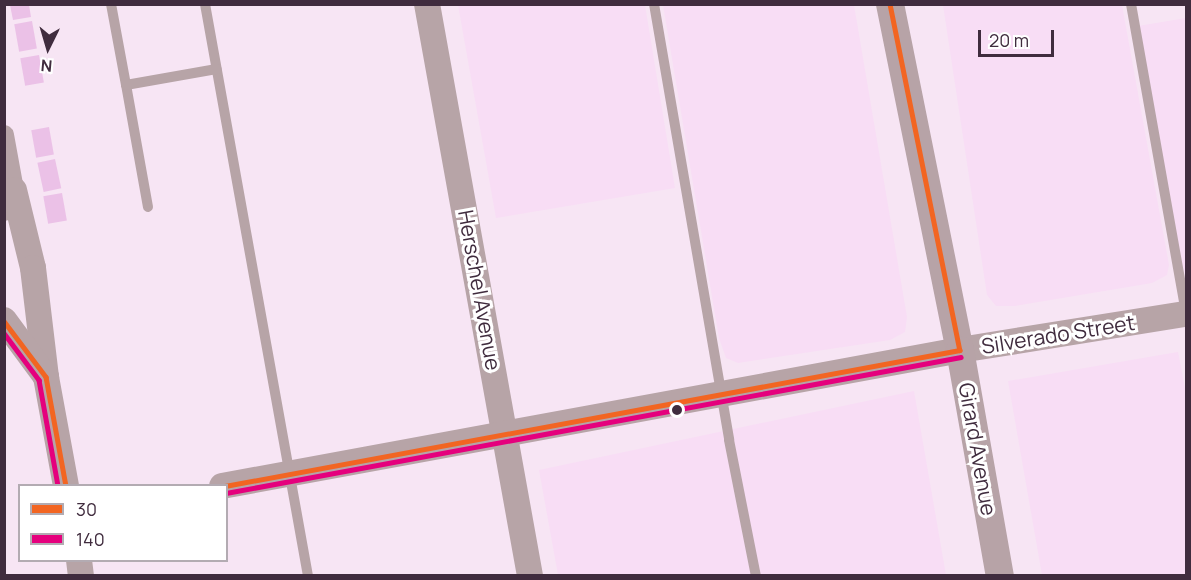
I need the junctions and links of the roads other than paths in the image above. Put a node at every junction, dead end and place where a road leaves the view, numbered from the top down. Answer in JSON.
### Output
{"nodes":[{"id":1,"x":111,"y":4,"type":"edge"},
{"id":2,"x":206,"y":4,"type":"edge"},
{"id":3,"x":427,"y":4,"type":"edge"},
{"id":4,"x":654,"y":4,"type":"edge"},
{"id":5,"x":890,"y":4,"type":"edge"},
{"id":6,"x":1131,"y":4,"type":"edge"},
{"id":7,"x":217,"y":69,"type":"junction"},
{"id":8,"x":126,"y":85,"type":"junction"},
{"id":9,"x":4,"y":135,"type":"edge"},
{"id":10,"x":9,"y":201,"type":"edge"},
{"id":11,"x":148,"y":207,"type":"dead end"},
{"id":12,"x":1186,"y":315,"type":"edge"},
{"id":13,"x":4,"y":320,"type":"edge"},
{"id":14,"x":960,"y":350,"type":"junction"},
{"id":15,"x":46,"y":377,"type":"junction"},
{"id":16,"x":721,"y":397,"type":"junction"},
{"id":17,"x":505,"y":436,"type":"junction"},
{"id":18,"x":290,"y":473,"type":"junction"},
{"id":19,"x":66,"y":484,"type":"edge"},
{"id":20,"x":228,"y":485,"type":"edge"},
{"id":21,"x":308,"y":576,"type":"edge"},
{"id":22,"x":530,"y":576,"type":"edge"},
{"id":23,"x":756,"y":576,"type":"edge"},
{"id":24,"x":1000,"y":576,"type":"edge"}],
"edges":[{"from":1,"to":8,"type":"lane"},
{"from":2,"to":7,"type":"lane"},
{"from":3,"to":17,"type":"street","name":"Herschel Avenue"},
{"from":4,"to":16,"type":"lane"},
{"from":5,"to":14,"type":"main road","name":"Girard Avenue"},
{"from":6,"to":12,"type":"lane"},
{"from":7,"to":8,"type":"lane"},
{"from":7,"to":18,"type":"lane"},
{"from":8,"to":11,"type":"lane"},
{"from":9,"to":10,"type":"street"},
{"from":10,"to":15,"type":"street"},
{"from":12,"to":14,"type":"street","name":"Silverado Street"},
{"from":13,"to":15,"type":"street"},
{"from":14,"to":16,"type":"street","name":"Silverado Street"},
{"from":14,"to":24,"type":"main road","name":"Girard Avenue"},
{"from":15,"to":19,"type":"street"},
{"from":16,"to":17,"type":"street","name":"Silverado Street"},
{"from":16,"to":23,"type":"lane"},
{"from":17,"to":18,"type":"street","name":"Silverado Street"},
{"from":17,"to":22,"type":"street","name":"Herschel Avenue"},
{"from":18,"to":20,"type":"street","name":"Silverado Street"},
{"from":18,"to":21,"type":"lane"}]}
